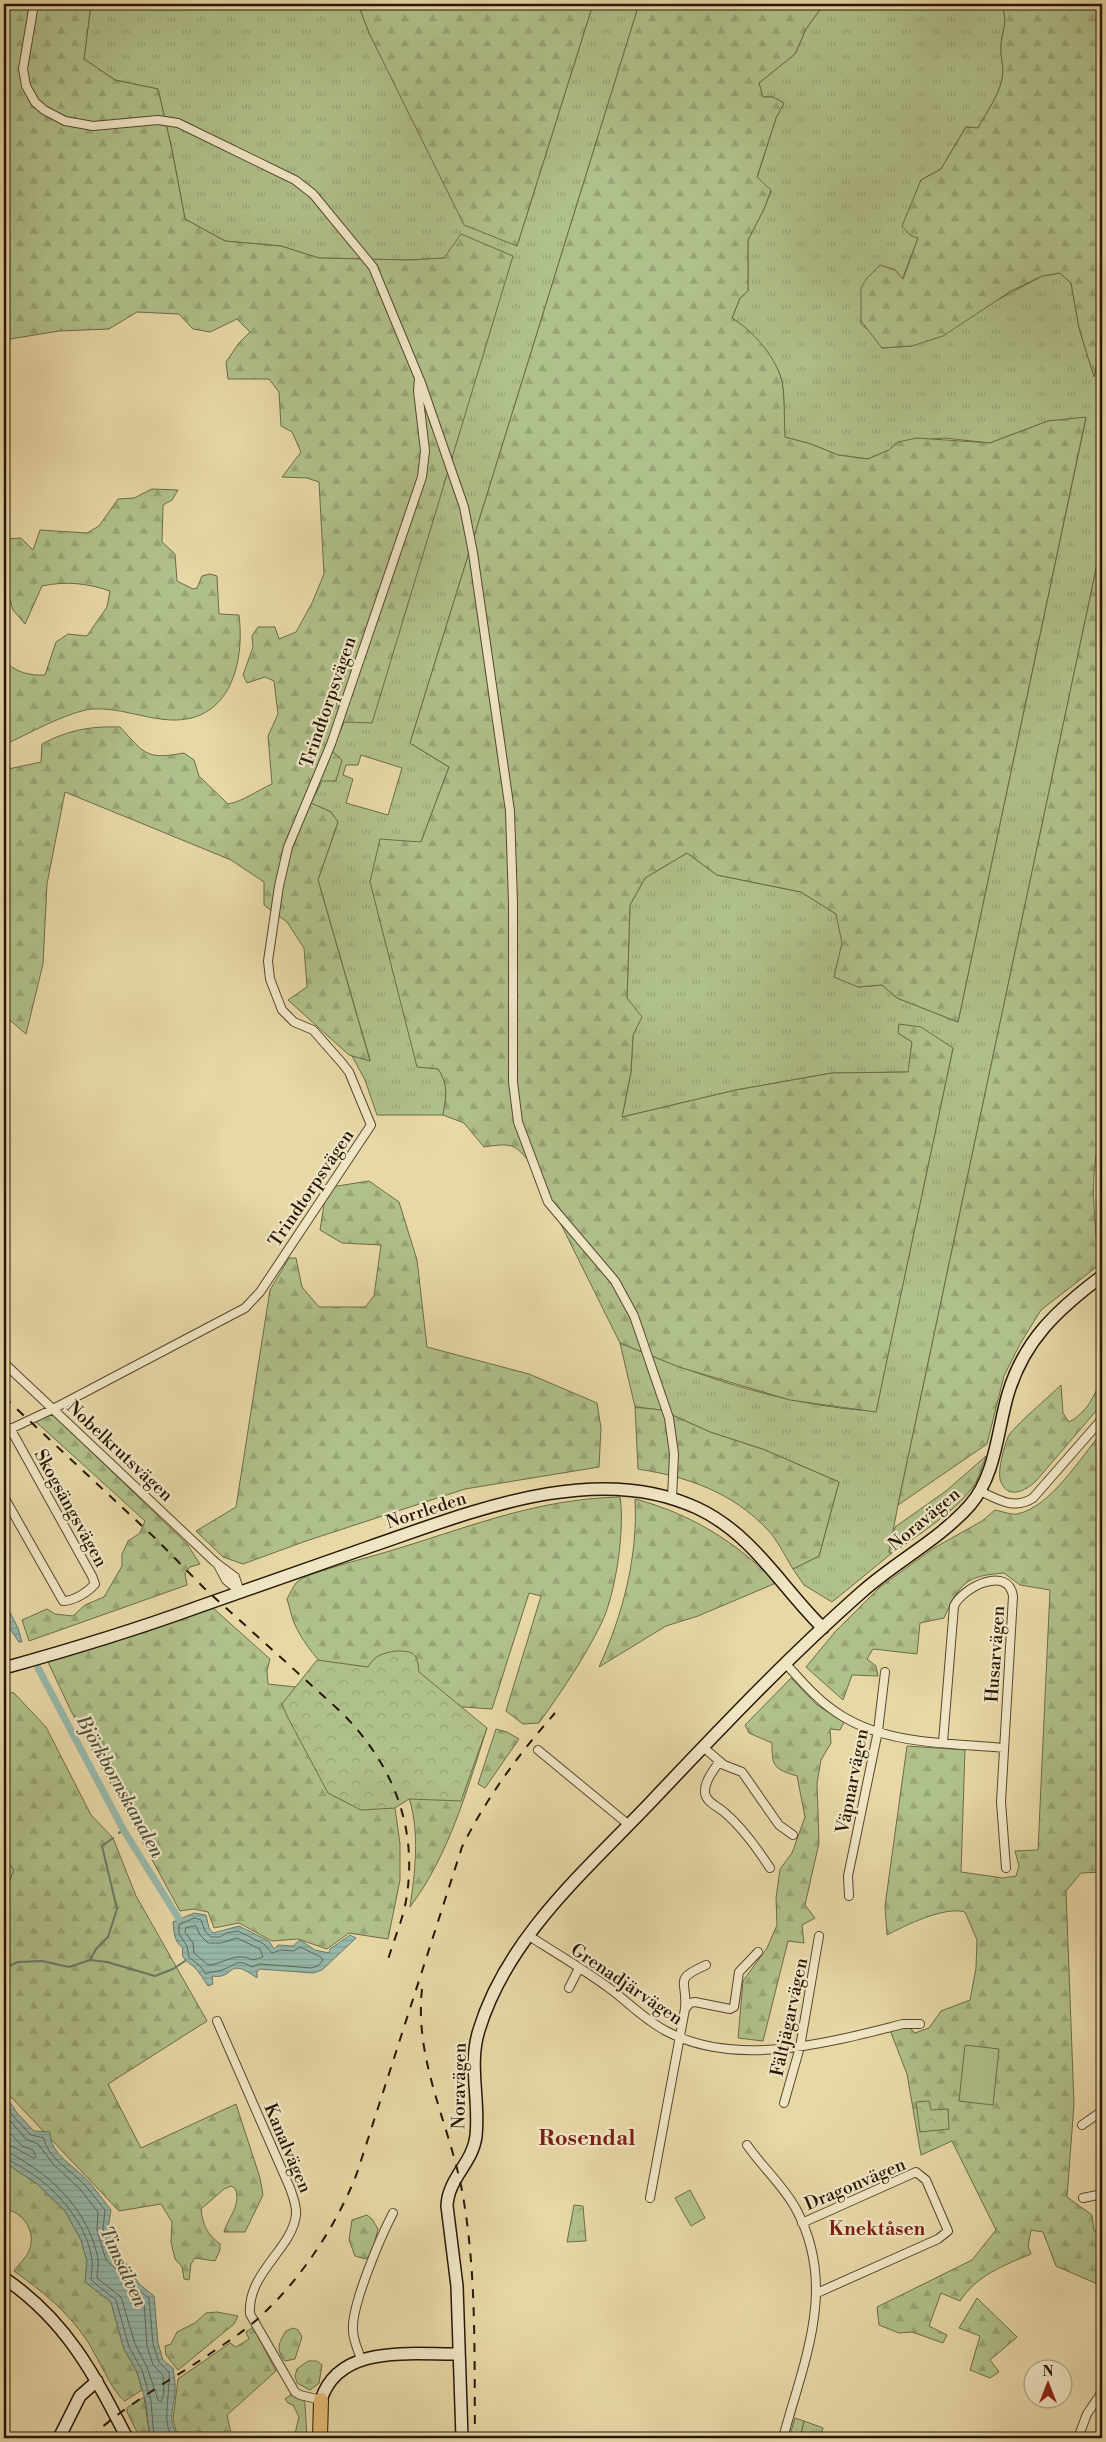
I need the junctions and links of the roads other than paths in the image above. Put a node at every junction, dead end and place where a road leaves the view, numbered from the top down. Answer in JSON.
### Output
{"nodes":[{"id":1,"x":34,"y":4,"type":"edge"},
{"id":2,"x":419,"y":378,"type":"junction"},
{"id":3,"x":1102,"y":1276,"type":"edge"},
{"id":4,"x":4,"y":1362,"type":"edge"},
{"id":5,"x":53,"y":1409,"type":"junction"},
{"id":6,"x":1102,"y":1419,"type":"edge"},
{"id":7,"x":7,"y":1430,"type":"edge"},
{"id":8,"x":980,"y":1492,"type":"junction"},
{"id":9,"x":4,"y":1497,"type":"edge"},
{"id":10,"x":672,"y":1498,"type":"junction"},
{"id":11,"x":240,"y":1592,"type":"junction"},
{"id":12,"x":824,"y":1628,"type":"junction"},
{"id":13,"x":786,"y":1664,"type":"junction"},
{"id":14,"x":4,"y":1668,"type":"edge"},
{"id":15,"x":885,"y":1672,"type":"dead end"},
{"id":16,"x":878,"y":1731,"type":"junction"},
{"id":17,"x":943,"y":1742,"type":"junction"},
{"id":18,"x":703,"y":1747,"type":"junction"},
{"id":19,"x":1003,"y":1748,"type":"junction"},
{"id":20,"x":538,"y":1750,"type":"dead end"},
{"id":21,"x":719,"y":1762,"type":"junction"},
{"id":22,"x":629,"y":1825,"type":"junction"},
{"id":23,"x":793,"y":1835,"type":"dead end"},
{"id":24,"x":770,"y":1868,"type":"dead end"},
{"id":25,"x":1006,"y":1868,"type":"dead end"},
{"id":26,"x":849,"y":1896,"type":"dead end"},
{"id":27,"x":529,"y":1936,"type":"junction"},
{"id":28,"x":819,"y":1936,"type":"dead end"},
{"id":29,"x":758,"y":1952,"type":"dead end"},
{"id":30,"x":706,"y":1965,"type":"dead end"},
{"id":31,"x":579,"y":1968,"type":"junction"},
{"id":32,"x":569,"y":1988,"type":"dead end"},
{"id":33,"x":685,"y":2009,"type":"junction"},
{"id":34,"x":217,"y":2021,"type":"dead end"},
{"id":35,"x":920,"y":2024,"type":"dead end"},
{"id":36,"x":680,"y":2038,"type":"junction"},
{"id":37,"x":800,"y":2047,"type":"junction"},
{"id":38,"x":784,"y":2103,"type":"dead end"},
{"id":39,"x":1102,"y":2111,"type":"edge"},
{"id":40,"x":1082,"y":2124,"type":"dead end"},
{"id":41,"x":747,"y":2146,"type":"dead end"},
{"id":42,"x":1102,"y":2194,"type":"edge"},
{"id":43,"x":650,"y":2198,"type":"dead end"},
{"id":44,"x":1084,"y":2198,"type":"dead end"},
{"id":45,"x":393,"y":2213,"type":"dead end"},
{"id":46,"x":802,"y":2223,"type":"junction"},
{"id":47,"x":4,"y":2278,"type":"edge"},
{"id":48,"x":817,"y":2293,"type":"junction"},
{"id":49,"x":459,"y":2354,"type":"junction"},
{"id":50,"x":361,"y":2359,"type":"junction"},
{"id":51,"x":97,"y":2381,"type":"junction"},
{"id":52,"x":1102,"y":2392,"type":"edge"},
{"id":53,"x":321,"y":2400,"type":"junction"},
{"id":54,"x":59,"y":2438,"type":"edge"},
{"id":55,"x":127,"y":2438,"type":"edge"},
{"id":56,"x":320,"y":2438,"type":"edge"},
{"id":57,"x":462,"y":2438,"type":"edge"},
{"id":58,"x":783,"y":2438,"type":"edge"},
{"id":59,"x":1078,"y":2438,"type":"edge"}],
"edges":[{"from":1,"to":2,"type":"street","name":"Trindtorpsvägen"},
{"from":2,"to":5,"type":"street","name":"Trindtorpsvägen"},
{"from":2,"to":10,"type":"street"},
{"from":3,"to":8,"type":"street","name":"Noravägen"},
{"from":4,"to":5,"type":"street","name":"Nobelkrutsvägen"},
{"from":5,"to":7,"type":"street","name":"Trindtorpsvägen"},
{"from":5,"to":11,"type":"street","name":"Nobelkrutsvägen"},
{"from":6,"to":8,"type":"street"},
{"from":7,"to":9,"type":"street","name":"Skogsängsvägen"},
{"from":8,"to":12,"type":"street","name":"Noravägen"},
{"from":10,"to":11,"type":"street","name":"Norrleden"},
{"from":10,"to":12,"type":"street","name":"Norrleden"},
{"from":11,"to":14,"type":"street","name":"Norrleden"},
{"from":12,"to":13,"type":"street","name":"Noravägen"},
{"from":13,"to":16,"type":"street"},
{"from":13,"to":18,"type":"street","name":"Noravägen"},
{"from":15,"to":16,"type":"street","name":"Väpnarvägen"},
{"from":16,"to":17,"type":"street"},
{"from":16,"to":26,"type":"street","name":"Väpnarvägen"},
{"from":17,"to":19,"type":"street"},
{"from":17,"to":19,"type":"street","name":"Husarvägen"},
{"from":18,"to":21,"type":"street"},
{"from":18,"to":22,"type":"street","name":"Noravägen"},
{"from":19,"to":25,"type":"street","name":"Husarvägen"},
{"from":20,"to":22,"type":"street"},
{"from":21,"to":23,"type":"street"},
{"from":21,"to":24,"type":"street"},
{"from":22,"to":27,"type":"street","name":"Noravägen"},
{"from":27,"to":31,"type":"street","name":"Grenadjärvägen"},
{"from":27,"to":49,"type":"street","name":"Noravägen"},
{"from":28,"to":37,"type":"street","name":"Fältjägarvägen"},
{"from":29,"to":33,"type":"street"},
{"from":30,"to":33,"type":"street"},
{"from":31,"to":32,"type":"street"},
{"from":31,"to":36,"type":"street","name":"Grenadjärvägen"},
{"from":33,"to":36,"type":"street"},
{"from":34,"to":53,"type":"street","name":"Kanalvägen"},
{"from":35,"to":37,"type":"street","name":"Grenadjärvägen"},
{"from":36,"to":37,"type":"street","name":"Grenadjärvägen"},
{"from":36,"to":43,"type":"street"},
{"from":37,"to":38,"type":"street","name":"Fältjägarvägen"},
{"from":39,"to":40,"type":"street"},
{"from":41,"to":46,"type":"street"},
{"from":42,"to":44,"type":"street"},
{"from":45,"to":50,"type":"street"},
{"from":46,"to":48,"type":"street"},
{"from":46,"to":48,"type":"street","name":"Dragonvägen"},
{"from":47,"to":51,"type":"street"},
{"from":48,"to":58,"type":"street"},
{"from":49,"to":50,"type":"street"},
{"from":49,"to":57,"type":"street","name":"Noravägen"},
{"from":50,"to":53,"type":"street"},
{"from":51,"to":54,"type":"street"},
{"from":51,"to":55,"type":"street"},
{"from":52,"to":59,"type":"street"},
{"from":53,"to":56,"type":"highway"}]}
